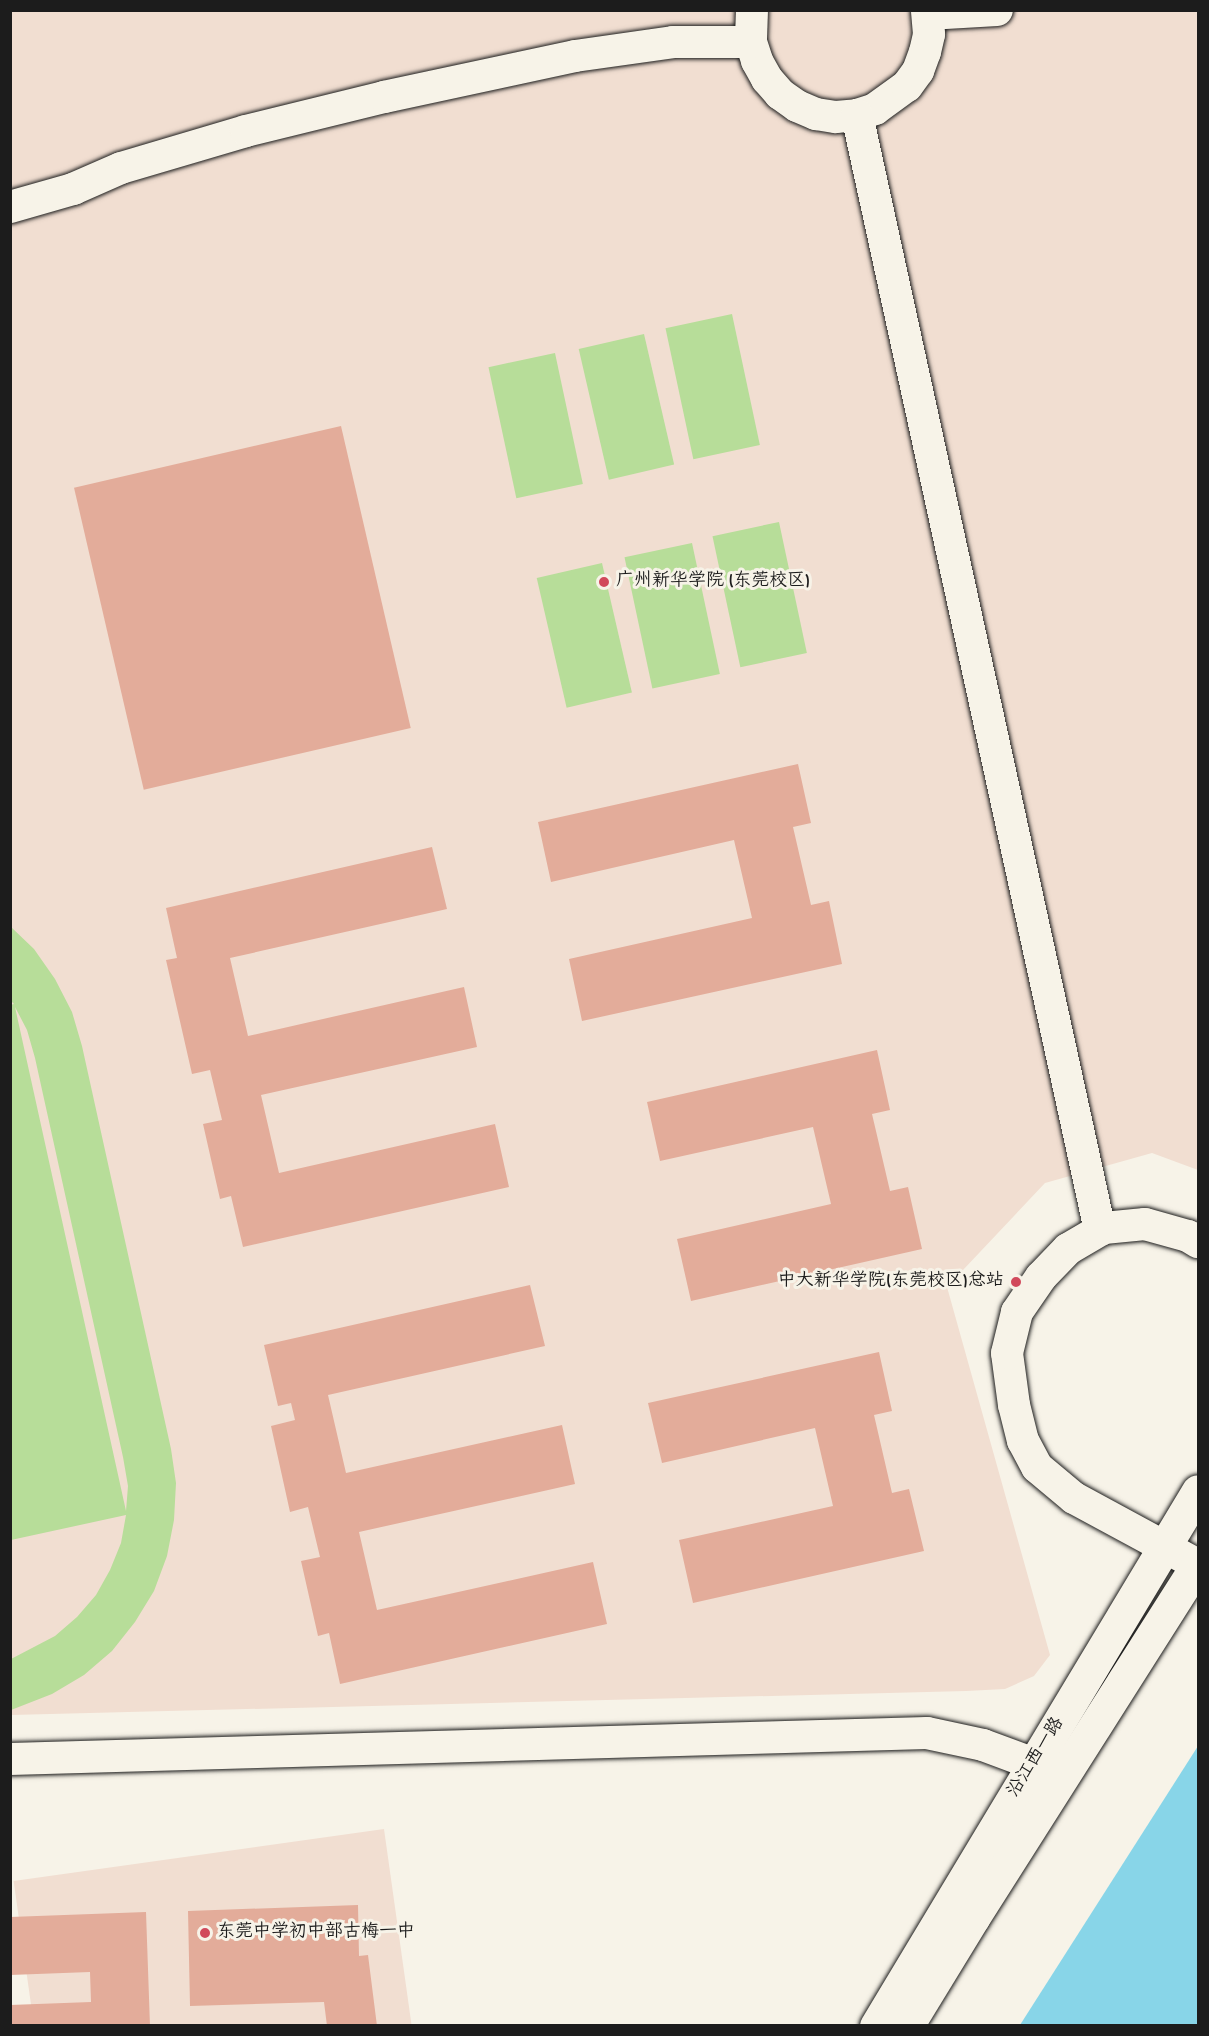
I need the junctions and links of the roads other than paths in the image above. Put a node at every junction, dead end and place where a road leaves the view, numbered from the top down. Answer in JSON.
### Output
{"nodes":[{"id":1,"x":753,"y":10,"type":"edge"},
{"id":2,"x":998,"y":10,"type":"edge"},
{"id":3,"x":927,"y":12,"type":"edge"},
{"id":4,"x":751,"y":42,"type":"junction"},
{"id":5,"x":856,"y":115,"type":"junction"},
{"id":6,"x":10,"y":207,"type":"edge"},
{"id":7,"x":1100,"y":1230,"type":"junction"},
{"id":8,"x":1198,"y":1242,"type":"edge"},
{"id":9,"x":1198,"y":1491,"type":"edge"},
{"id":10,"x":1166,"y":1547,"type":"junction"},
{"id":11,"x":1198,"y":1565,"type":"edge"},
{"id":12,"x":10,"y":1759,"type":"edge"},
{"id":13,"x":1046,"y":1773,"type":"junction"},
{"id":14,"x":876,"y":2025,"type":"edge"},
{"id":15,"x":907,"y":2025,"type":"edge"}],
"edges":[{"from":1,"to":4,"type":"street"},
{"from":2,"to":3,"type":"street"},
{"from":3,"to":5,"type":"street"},
{"from":4,"to":5,"type":"street"},
{"from":4,"to":6,"type":"street"},
{"from":5,"to":7,"type":"street"},
{"from":7,"to":8,"type":"street"},
{"from":7,"to":10,"type":"street"},
{"from":9,"to":10,"type":"street","name":"沿江西一路"},
{"from":10,"to":11,"type":"street"},
{"from":10,"to":13,"type":"street","name":"沿江西一路"},
{"from":11,"to":13,"type":"street","name":"沿江西一路"},
{"from":12,"to":13,"type":"street"},
{"from":13,"to":14,"type":"street","name":"沿江西一路"},
{"from":13,"to":15,"type":"street","name":"沿江西一路"}]}
